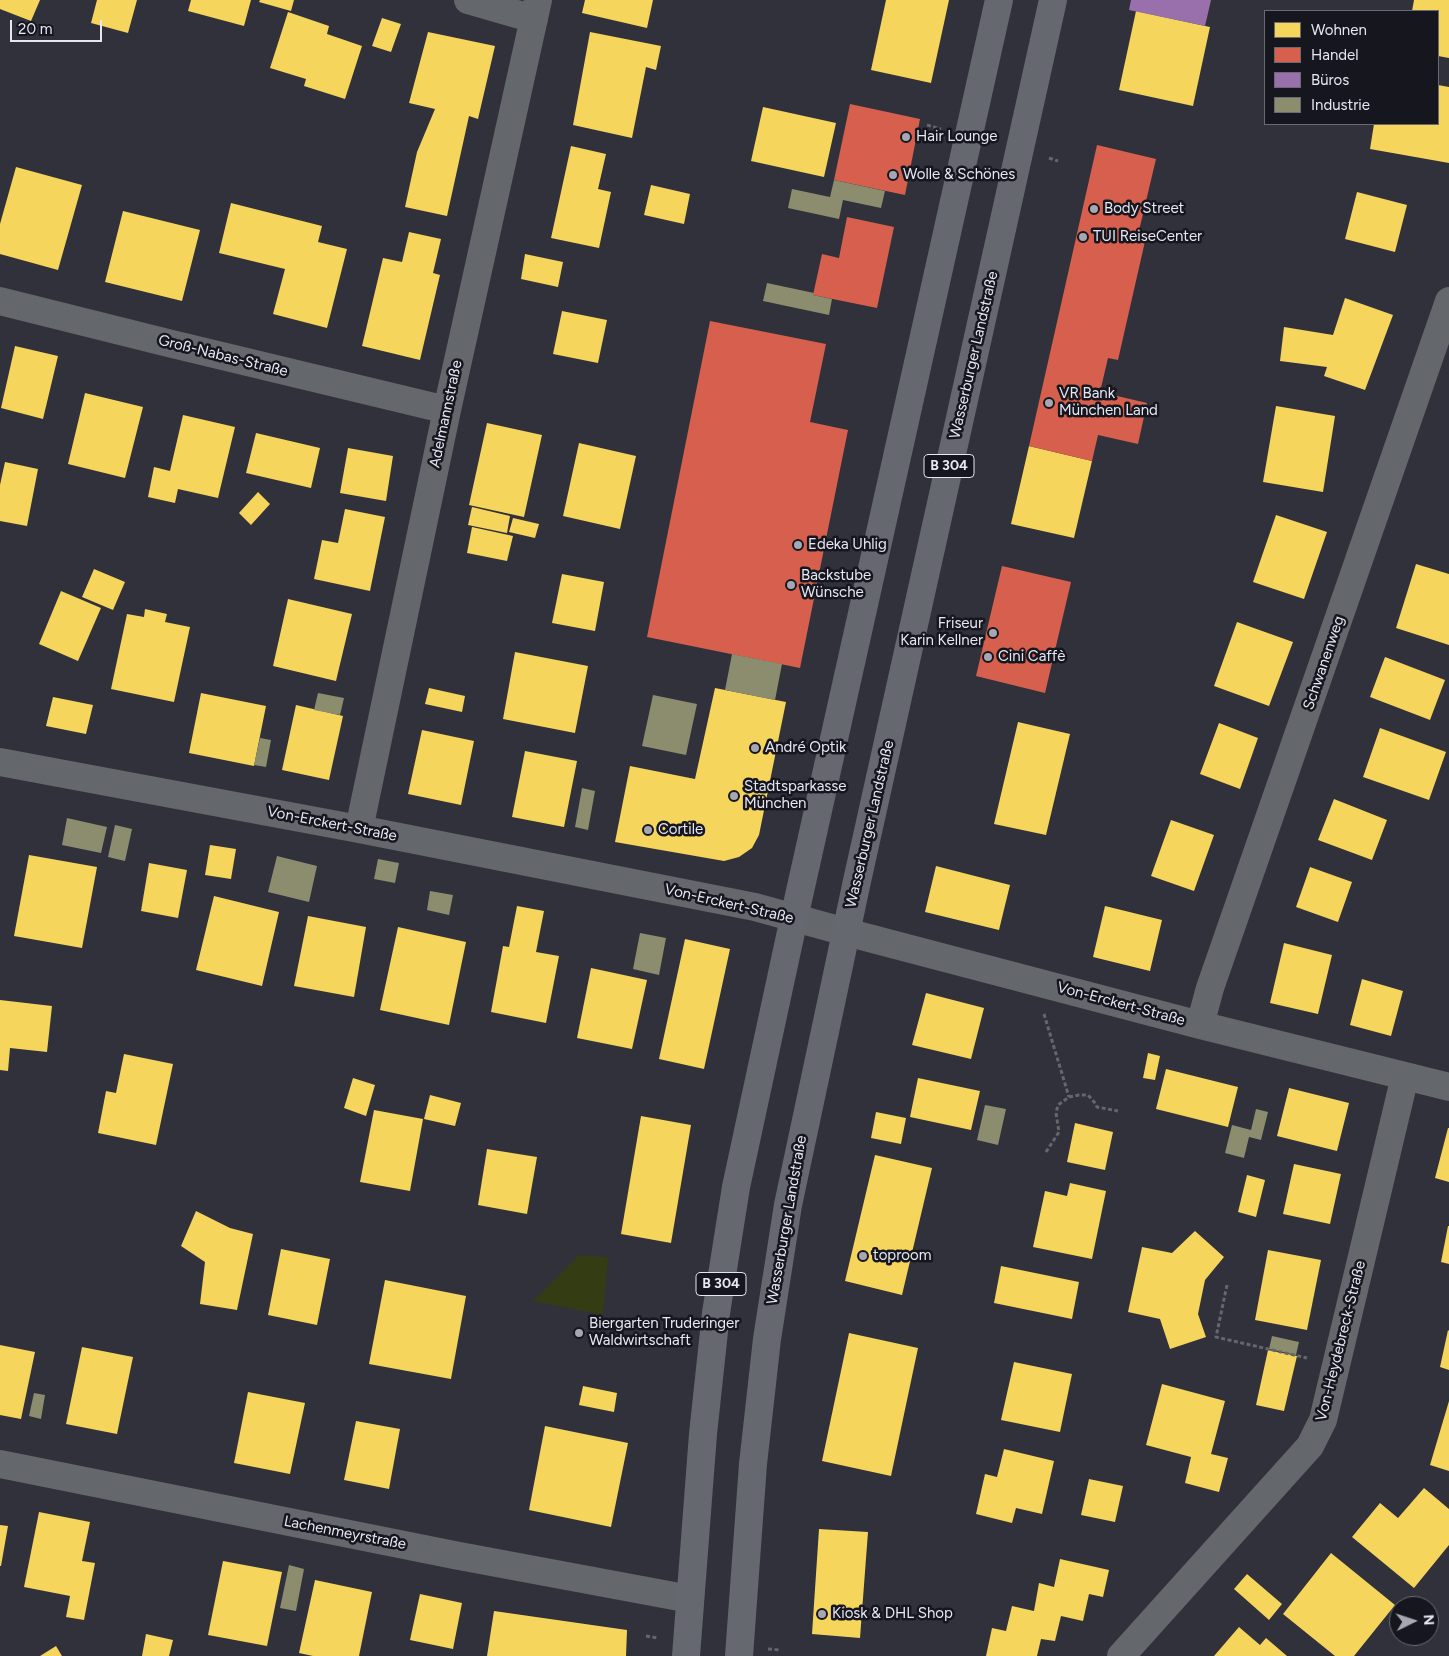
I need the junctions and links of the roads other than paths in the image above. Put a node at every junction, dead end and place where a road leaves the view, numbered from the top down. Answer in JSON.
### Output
{"nodes":[{"id":1,"x":468,"y":0,"type":"edge"},
{"id":2,"x":998,"y":0,"type":"edge"},
{"id":3,"x":1053,"y":0,"type":"edge"},
{"id":4,"x":536,"y":9,"type":"edge"},
{"id":5,"x":0,"y":301,"type":"edge"},
{"id":6,"x":1449,"y":301,"type":"edge"},
{"id":7,"x":446,"y":410,"type":"junction"},
{"id":8,"x":0,"y":762,"type":"edge"},
{"id":9,"x":359,"y":829,"type":"junction"},
{"id":10,"x":794,"y":918,"type":"junction"},
{"id":11,"x":846,"y":932,"type":"junction"},
{"id":12,"x":1200,"y":1025,"type":"junction"},
{"id":13,"x":1405,"y":1076,"type":"junction"},
{"id":14,"x":1449,"y":1087,"type":"edge"},
{"id":15,"x":0,"y":1464,"type":"edge"},
{"id":16,"x":690,"y":1598,"type":"junction"},
{"id":17,"x":686,"y":1656,"type":"edge"},
{"id":18,"x":739,"y":1656,"type":"edge"},
{"id":19,"x":1121,"y":1656,"type":"edge"}],
"edges":[{"from":1,"to":4,"type":"street"},
{"from":2,"to":10,"type":"main road","number":"B 304"},
{"from":3,"to":11,"type":"main road","name":"Wasserburger Landstraße","number":"B 304"},
{"from":4,"to":7,"type":"street","name":"Adelmannstraße"},
{"from":5,"to":7,"type":"street","name":"Groß-Nabas-Straße"},
{"from":6,"to":12,"type":"street","name":"Schwanenweg"},
{"from":7,"to":9,"type":"street","name":"Adelmannstraße"},
{"from":8,"to":9,"type":"street","name":"Von-Erckert-Straße"},
{"from":9,"to":10,"type":"street","name":"Von-Erckert-Straße"},
{"from":10,"to":11,"type":"street","name":"Von-Erckert-Straße"},
{"from":10,"to":16,"type":"main road","number":"B 304"},
{"from":11,"to":12,"type":"street","name":"Von-Erckert-Straße"},
{"from":11,"to":18,"type":"main road","name":"Wasserburger Landstraße","number":"B 304"},
{"from":12,"to":13,"type":"street","name":"Von-Erckert-Straße"},
{"from":13,"to":14,"type":"street","name":"Von-Erckert-Straße"},
{"from":13,"to":19,"type":"street","name":"Von-Heydebreck-Straße"},
{"from":15,"to":16,"type":"street","name":"Lachenmeyrstraße"},
{"from":16,"to":17,"type":"main road","number":"B 304"}]}
